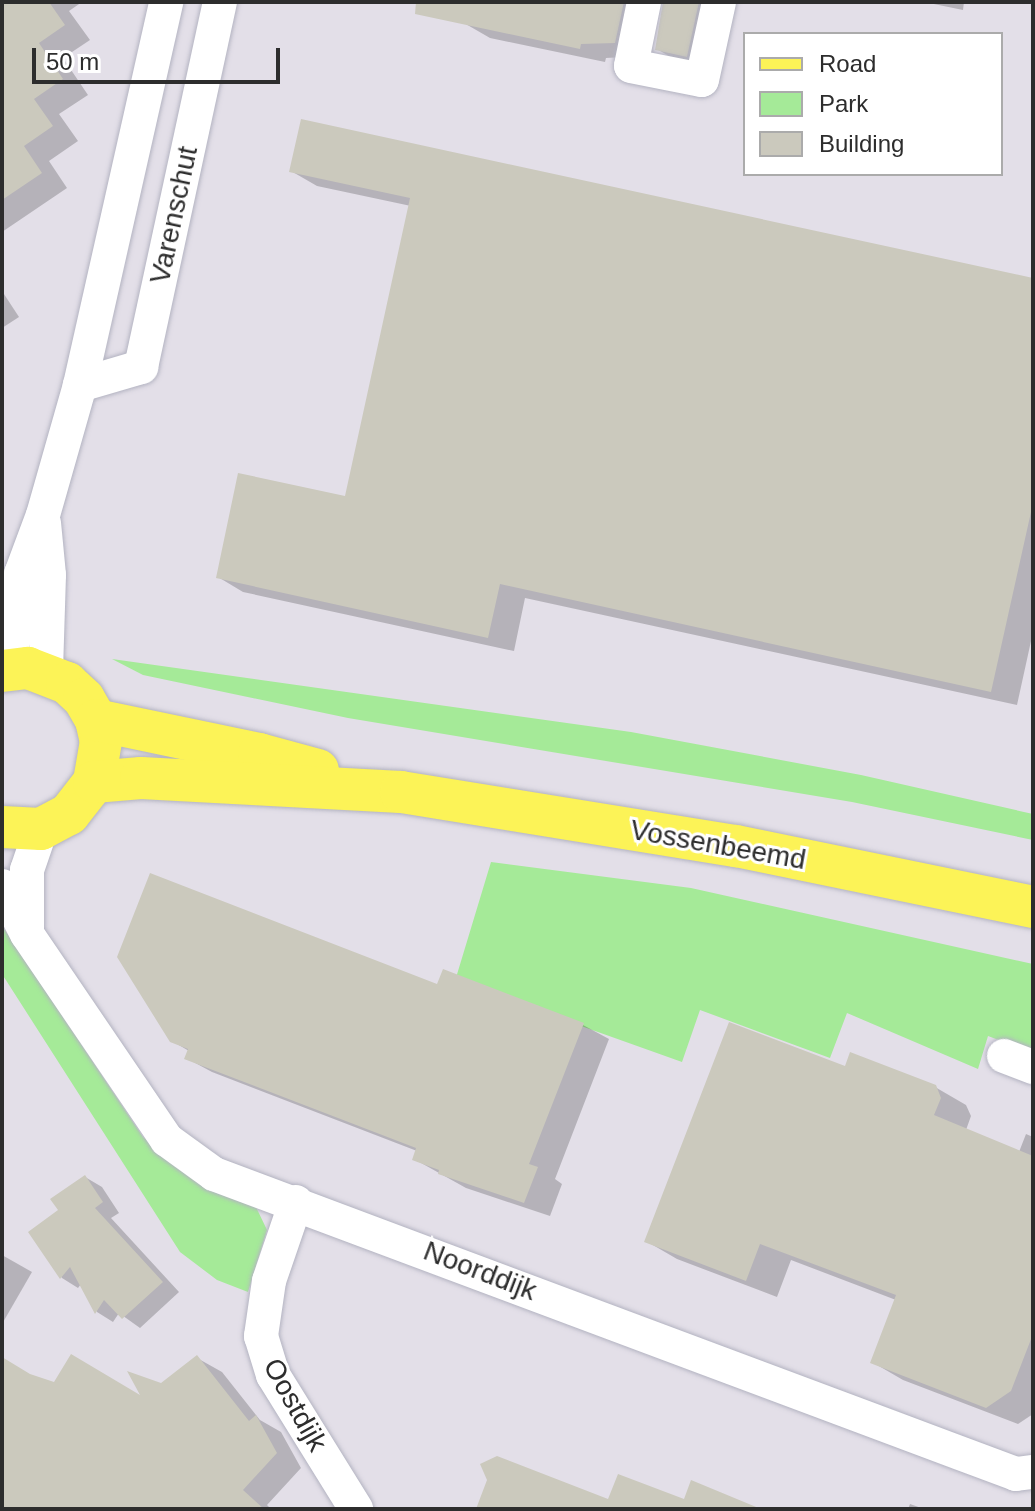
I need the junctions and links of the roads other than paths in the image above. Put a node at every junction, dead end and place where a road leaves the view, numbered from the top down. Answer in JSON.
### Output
{"nodes":[{"id":1,"x":166,"y":2,"type":"edge"},
{"id":2,"x":220,"y":2,"type":"edge"},
{"id":3,"x":644,"y":2,"type":"edge"},
{"id":4,"x":719,"y":2,"type":"edge"},
{"id":5,"x":80,"y":385,"type":"junction"},
{"id":6,"x":19,"y":671,"type":"edge"},
{"id":7,"x":96,"y":720,"type":"junction"},
{"id":8,"x":94,"y":782,"type":"junction"},
{"id":9,"x":401,"y":792,"type":"junction"},
{"id":10,"x":21,"y":828,"type":"edge"},
{"id":11,"x":2,"y":886,"type":"edge"},
{"id":12,"x":1033,"y":907,"type":"edge"},
{"id":13,"x":27,"y":934,"type":"junction"},
{"id":14,"x":296,"y":1202,"type":"junction"},
{"id":15,"x":1033,"y":1472,"type":"edge"},
{"id":16,"x":356,"y":1509,"type":"edge"}],
"edges":[{"from":1,"to":5,"type":"street","name":"Varenschut"},
{"from":2,"to":5,"type":"street","name":"Varenschut"},
{"from":3,"to":4,"type":"street"},
{"from":5,"to":6,"type":"street","name":"Varenschut"},
{"from":6,"to":7,"type":"main road"},
{"from":7,"to":8,"type":"main road"},
{"from":7,"to":9,"type":"main road","name":"Vossenbeemd"},
{"from":8,"to":9,"type":"main road","name":"Vossenbeemd"},
{"from":8,"to":10,"type":"main road"},
{"from":9,"to":12,"type":"main road","name":"Vossenbeemd"},
{"from":10,"to":13,"type":"street"},
{"from":11,"to":13,"type":"street","name":"Noorddijk"},
{"from":13,"to":14,"type":"street","name":"Noorddijk"},
{"from":14,"to":15,"type":"street","name":"Noorddijk"},
{"from":14,"to":16,"type":"street","name":"Oostdijk"}]}
